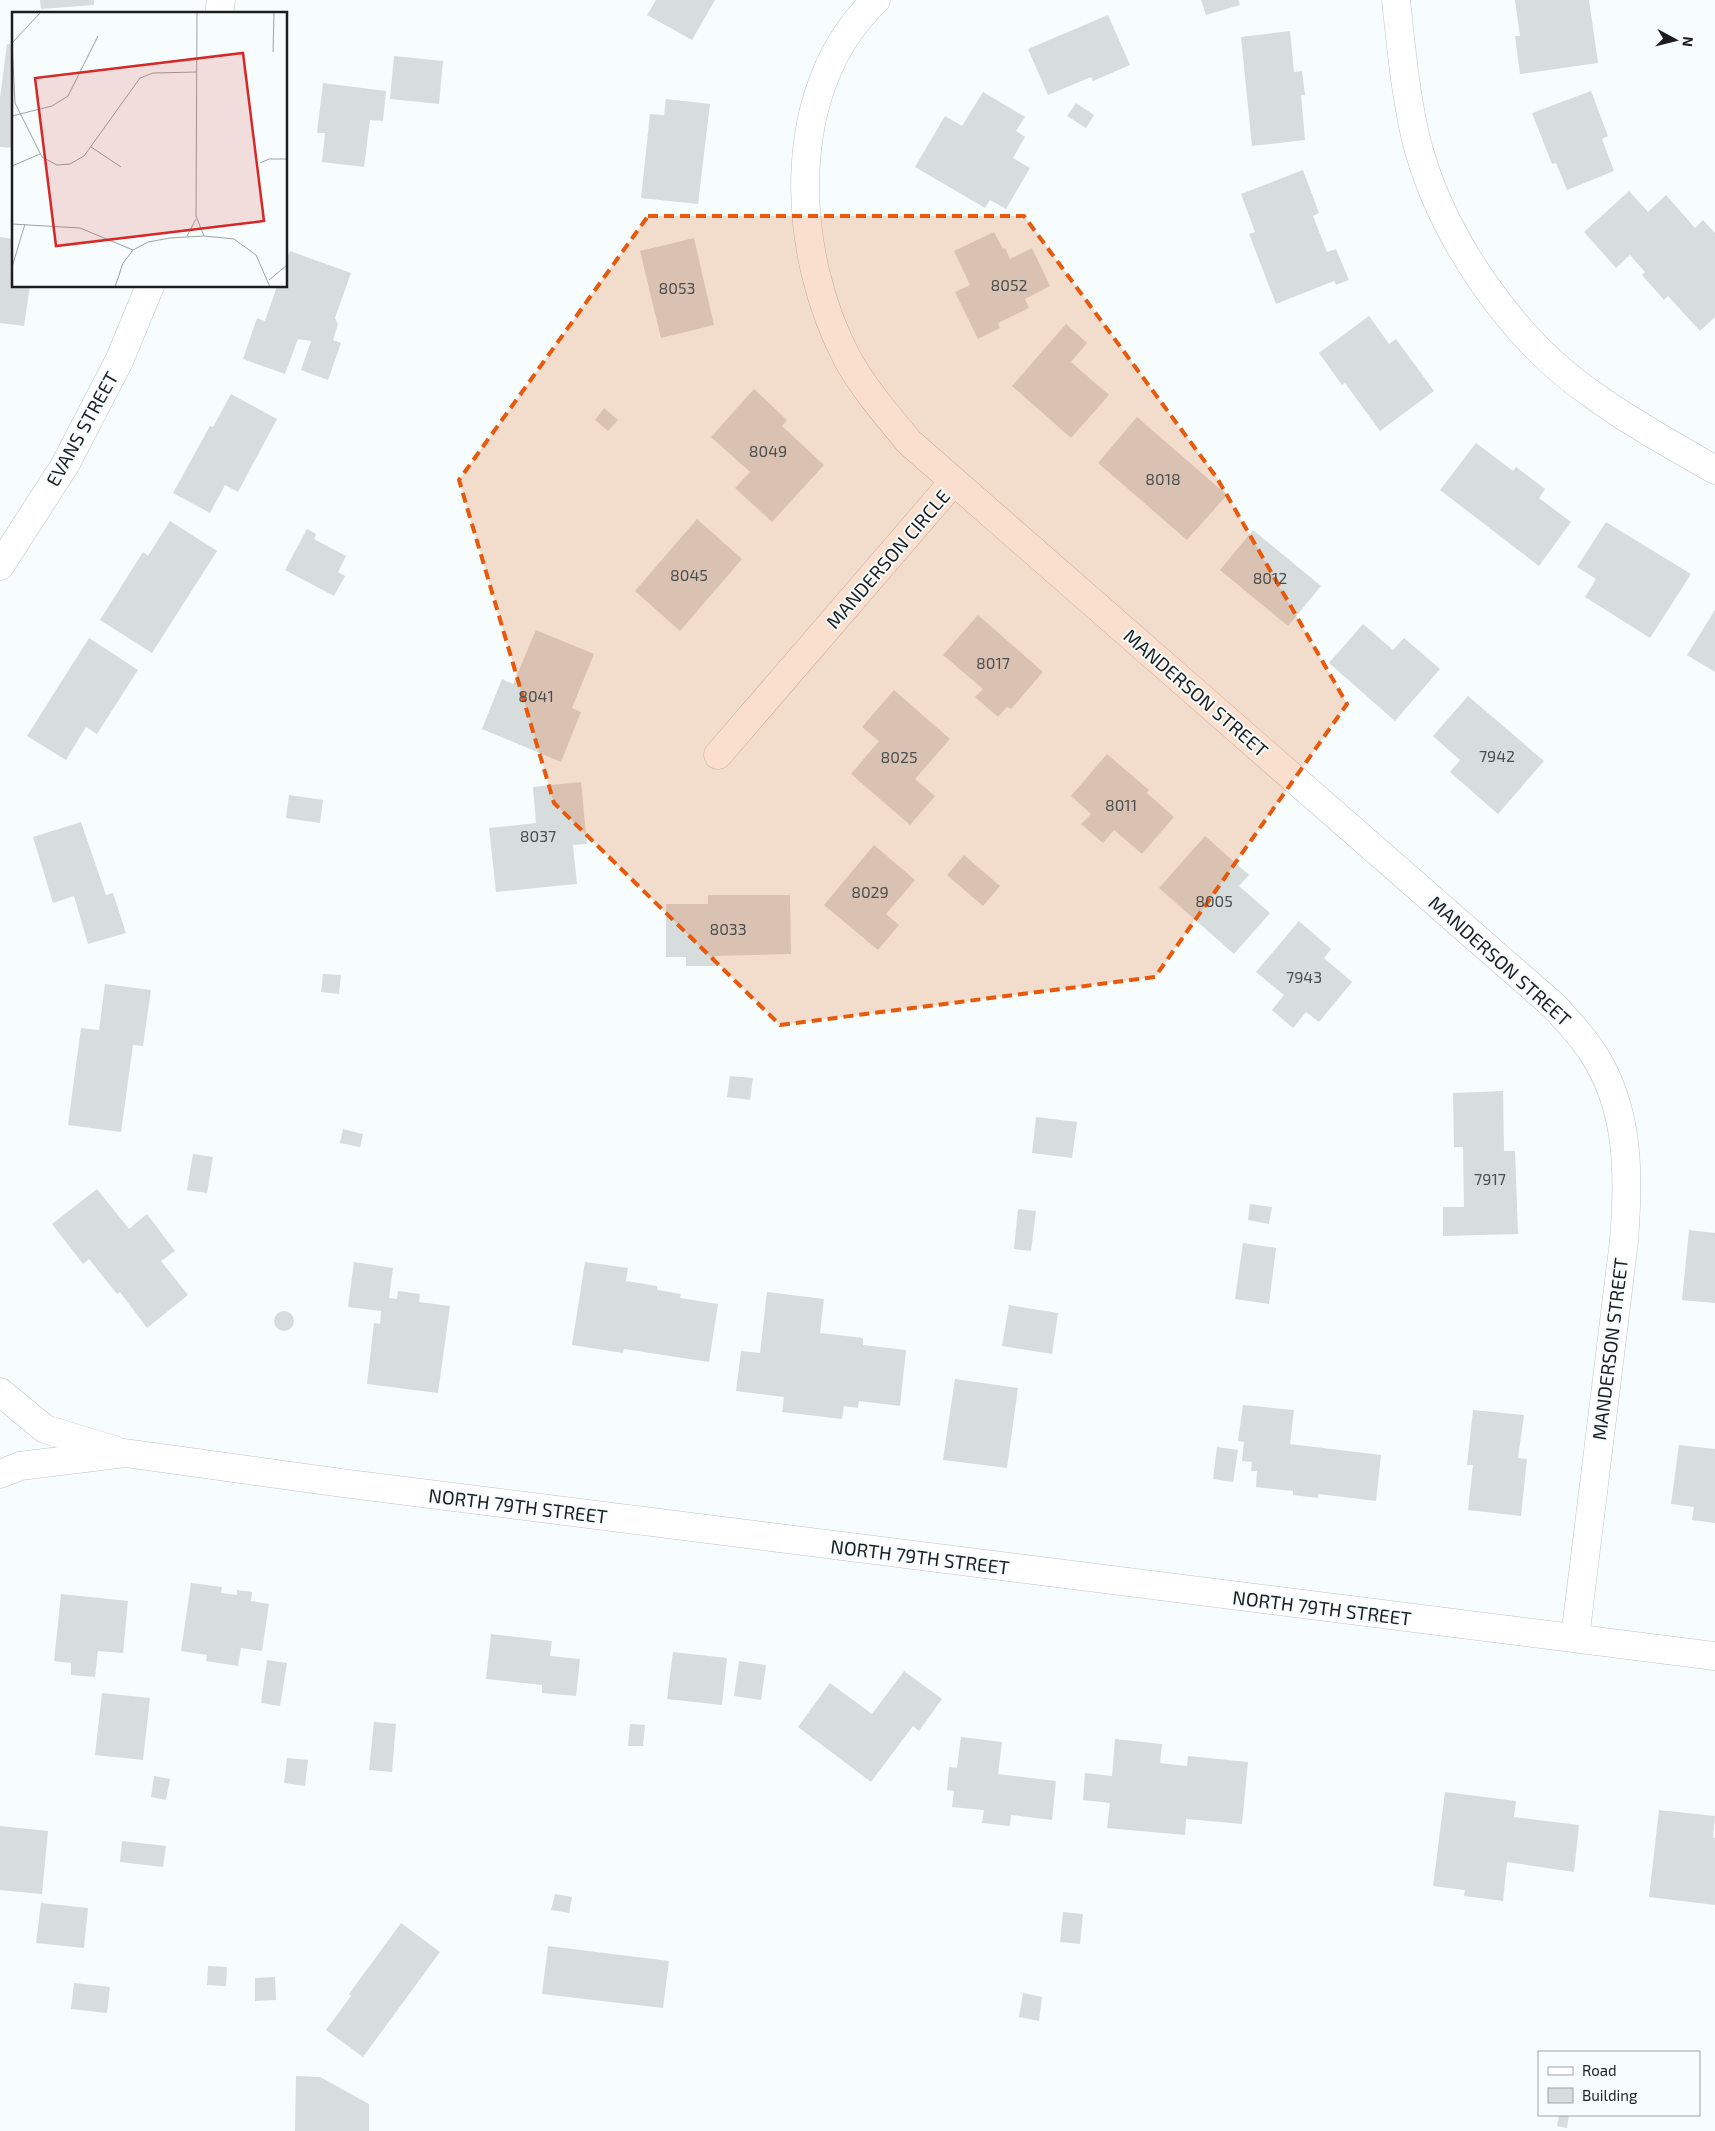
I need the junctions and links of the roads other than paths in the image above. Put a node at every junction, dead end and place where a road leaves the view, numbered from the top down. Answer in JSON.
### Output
{"nodes":[{"id":1,"x":876,"y":0,"type":"edge"},
{"id":2,"x":1396,"y":0,"type":"edge"},
{"id":3,"x":149,"y":288,"type":"edge"},
{"id":4,"x":1715,"y":470,"type":"edge"},
{"id":5,"x":954,"y":481,"type":"junction"},
{"id":6,"x":0,"y":566,"type":"edge"},
{"id":7,"x":718,"y":756,"type":"dead end"},
{"id":8,"x":0,"y":1392,"type":"edge"},
{"id":9,"x":125,"y":1454,"type":"junction"},
{"id":10,"x":0,"y":1474,"type":"edge"},
{"id":11,"x":1575,"y":1638,"type":"junction"},
{"id":12,"x":1715,"y":1656,"type":"edge"}],
"edges":[{"from":1,"to":5,"type":"street","name":"MANDERSON CIRCLE"},
{"from":2,"to":4,"type":"street"},
{"from":3,"to":6,"type":"street","name":"EVANS STREET"},
{"from":5,"to":7,"type":"street","name":"MANDERSON CIRCLE"},
{"from":5,"to":11,"type":"street","name":"MANDERSON STREET"},
{"from":8,"to":9,"type":"street","name":"NORTH 79TH STREET"},
{"from":9,"to":10,"type":"street","name":"NORTH 79TH STREET"},
{"from":9,"to":11,"type":"street","name":"NORTH 79TH STREET"},
{"from":11,"to":12,"type":"street","name":"NORTH 79TH STREET"}]}
